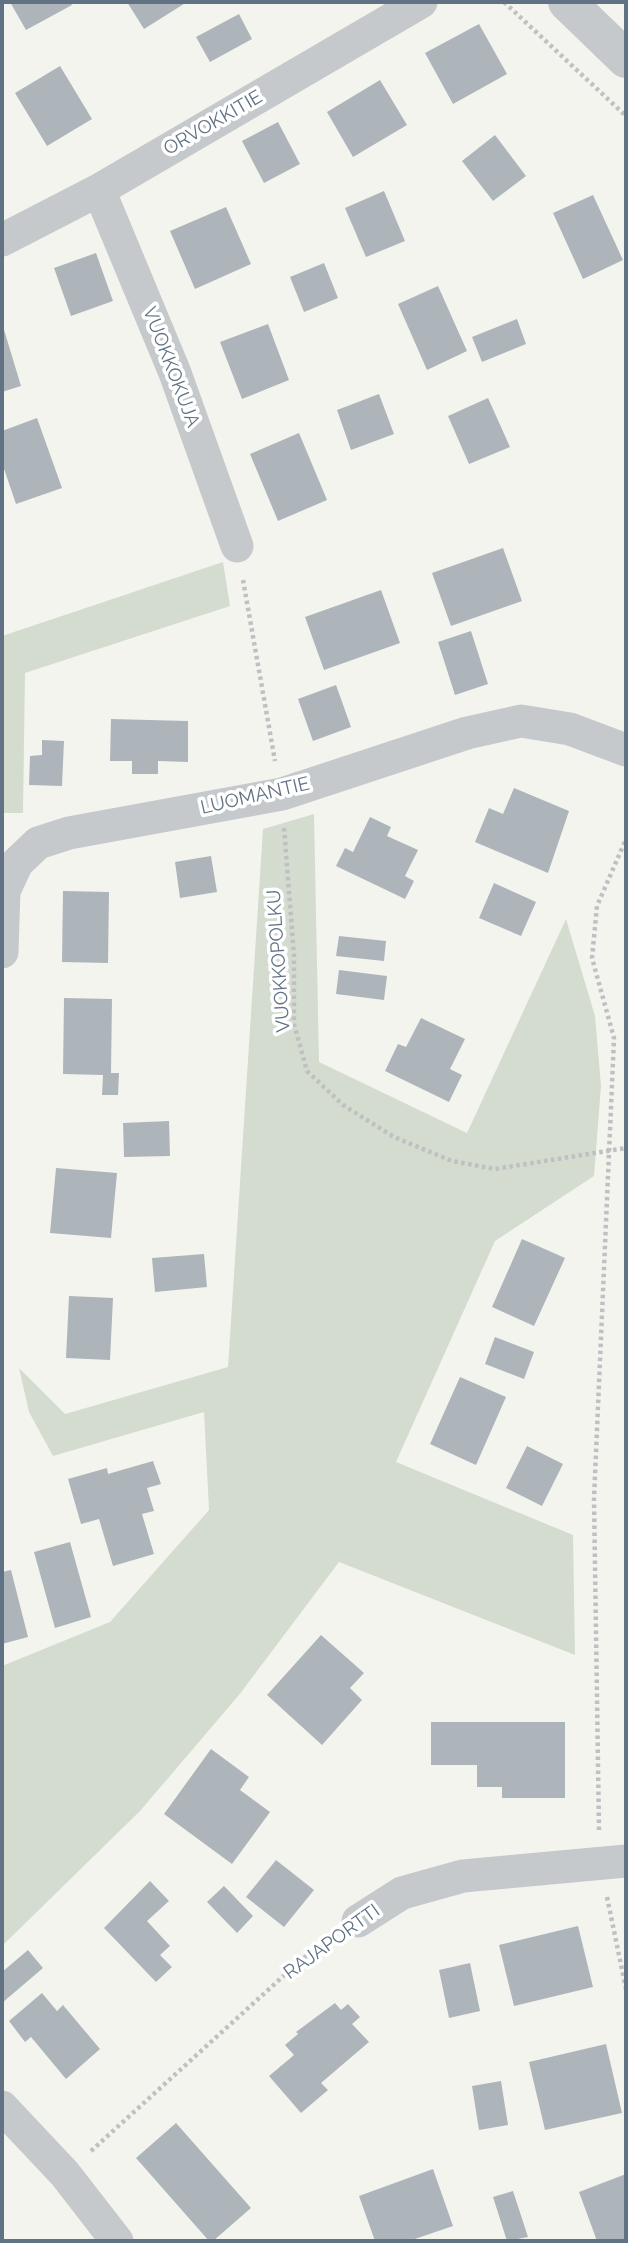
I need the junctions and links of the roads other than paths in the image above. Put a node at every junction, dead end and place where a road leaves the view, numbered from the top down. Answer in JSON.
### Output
{"nodes":[{"id":1,"x":421,"y":2,"type":"edge"},
{"id":2,"x":567,"y":2,"type":"edge"},
{"id":3,"x":626,"y":59,"type":"edge"},
{"id":4,"x":99,"y":190,"type":"junction"},
{"id":5,"x":2,"y":240,"type":"edge"},
{"id":6,"x":237,"y":546,"type":"road end"},
{"id":7,"x":626,"y":750,"type":"edge"},
{"id":8,"x":2,"y":952,"type":"edge"},
{"id":9,"x":613,"y":1862,"type":"edge"},
{"id":10,"x":358,"y":1921,"type":"road end"},
{"id":11,"x":2,"y":2107,"type":"edge"},
{"id":12,"x":117,"y":2241,"type":"edge"}],
"edges":[{"from":1,"to":4,"type":"street","name":"ORVOKKITIE"},
{"from":2,"to":3,"type":"street"},
{"from":4,"to":5,"type":"street","name":"ORVOKKITIE"},
{"from":4,"to":6,"type":"street","name":"VUOKKOKUJA"},
{"from":7,"to":8,"type":"street","name":"LUOMANTIE"},
{"from":9,"to":10,"type":"street","name":"RAJAPORTTI"},
{"from":11,"to":12,"type":"street"}]}
